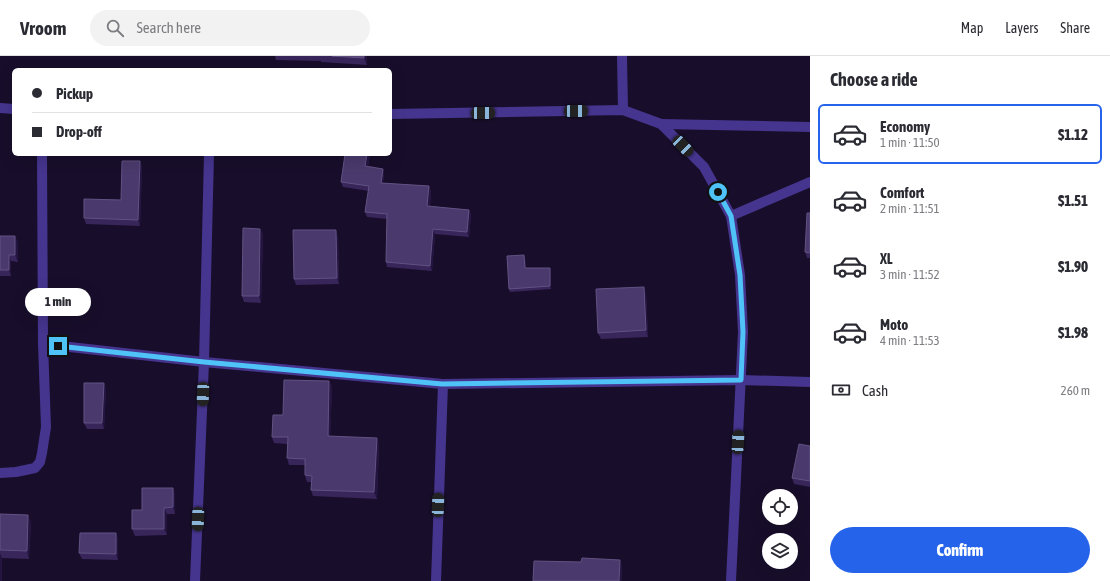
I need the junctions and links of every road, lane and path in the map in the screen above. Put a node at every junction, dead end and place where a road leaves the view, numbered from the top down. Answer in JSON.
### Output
{"nodes":[{"id":1,"x":622,"y":56,"type":"edge"},
{"id":2,"x":0,"y":108,"type":"edge"},
{"id":3,"x":12,"y":109,"type":"edge"},
{"id":4,"x":623,"y":110,"type":"junction"},
{"id":5,"x":392,"y":114,"type":"edge"},
{"id":6,"x":661,"y":124,"type":"junction"},
{"id":7,"x":810,"y":128,"type":"edge"},
{"id":8,"x":42,"y":156,"type":"edge"},
{"id":9,"x":209,"y":156,"type":"edge"},
{"id":10,"x":810,"y":182,"type":"edge"},
{"id":11,"x":731,"y":216,"type":"junction"},
{"id":12,"x":44,"y":344,"type":"junction"},
{"id":13,"x":204,"y":362,"type":"junction"},
{"id":14,"x":741,"y":380,"type":"junction"},
{"id":15,"x":810,"y":382,"type":"edge"},
{"id":16,"x":442,"y":384,"type":"junction"},
{"id":17,"x":0,"y":474,"type":"edge"},
{"id":18,"x":195,"y":581,"type":"edge"},
{"id":19,"x":436,"y":581,"type":"edge"},
{"id":20,"x":732,"y":581,"type":"edge"}],
"edges":[{"from":1,"to":4,"type":"street"},
{"from":2,"to":3,"type":"street"},
{"from":4,"to":5,"type":"street"},
{"from":4,"to":6,"type":"street"},
{"from":6,"to":7,"type":"street"},
{"from":6,"to":11,"type":"street"},
{"from":8,"to":12,"type":"street"},
{"from":9,"to":13,"type":"street"},
{"from":10,"to":11,"type":"street"},
{"from":11,"to":14,"type":"street"},
{"from":12,"to":13,"type":"street"},
{"from":12,"to":17,"type":"street"},
{"from":13,"to":16,"type":"street"},
{"from":13,"to":18,"type":"street"},
{"from":14,"to":15,"type":"street"},
{"from":14,"to":16,"type":"street"},
{"from":14,"to":20,"type":"street"},
{"from":16,"to":19,"type":"street"}]}
